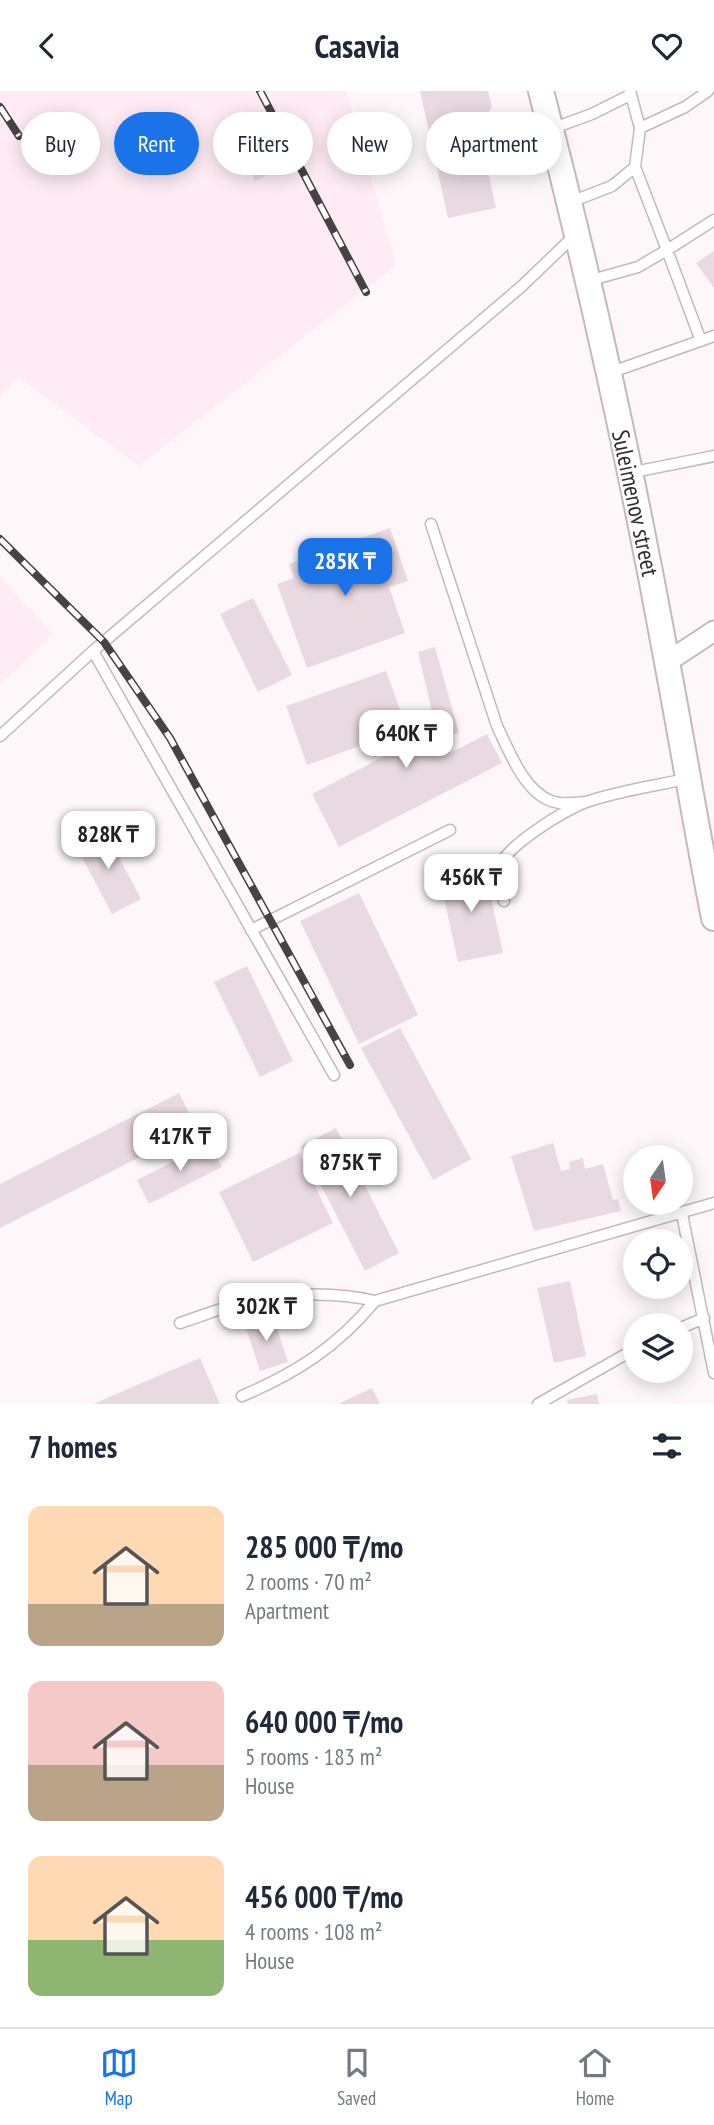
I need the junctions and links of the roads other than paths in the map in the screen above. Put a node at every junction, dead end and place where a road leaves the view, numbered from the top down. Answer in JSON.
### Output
{"nodes":[{"id":1,"x":541,"y":91,"type":"edge"},
{"id":2,"x":708,"y":91,"type":"edge"},
{"id":3,"x":630,"y":93,"type":"edge"},
{"id":4,"x":547,"y":112,"type":"edge"},
{"id":5,"x":562,"y":125,"type":"edge"},
{"id":6,"x":640,"y":128,"type":"junction"},
{"id":7,"x":635,"y":167,"type":"junction"},
{"id":8,"x":562,"y":175,"type":"edge"},
{"id":9,"x":568,"y":203,"type":"junction"},
{"id":10,"x":714,"y":220,"type":"edge"},
{"id":11,"x":576,"y":233,"type":"junction"},
{"id":12,"x":667,"y":250,"type":"junction"},
{"id":13,"x":587,"y":281,"type":"junction"},
{"id":14,"x":714,"y":336,"type":"edge"},
{"id":15,"x":701,"y":341,"type":"junction"},
{"id":16,"x":608,"y":373,"type":"junction"},
{"id":17,"x":714,"y":456,"type":"edge"},
{"id":18,"x":629,"y":473,"type":"junction"},
{"id":19,"x":431,"y":524,"type":"dead end"},
{"id":20,"x":714,"y":631,"type":"edge"},
{"id":21,"x":93,"y":651,"type":"junction"},
{"id":22,"x":667,"y":662,"type":"junction"},
{"id":23,"x":0,"y":736,"type":"edge"},
{"id":24,"x":686,"y":779,"type":"junction"},
{"id":25,"x":584,"y":802,"type":"junction"},
{"id":26,"x":450,"y":831,"type":"dead end"},
{"id":27,"x":504,"y":901,"type":"dead end"},
{"id":28,"x":714,"y":918,"type":"edge"},
{"id":29,"x":251,"y":930,"type":"junction"},
{"id":30,"x":334,"y":1075,"type":"dead end"},
{"id":31,"x":714,"y":1203,"type":"edge"},
{"id":32,"x":693,"y":1210,"type":"edge"},
{"id":33,"x":678,"y":1215,"type":"edge"},
{"id":34,"x":682,"y":1215,"type":"edge"},
{"id":35,"x":375,"y":1301,"type":"junction"},
{"id":36,"x":704,"y":1318,"type":"junction"},
{"id":37,"x":180,"y":1323,"type":"dead end"},
{"id":38,"x":693,"y":1323,"type":"edge"},
{"id":39,"x":623,"y":1356,"type":"edge"},
{"id":40,"x":714,"y":1373,"type":"edge"},
{"id":41,"x":242,"y":1396,"type":"dead end"},
{"id":42,"x":538,"y":1404,"type":"edge"}],
"edges":[{"from":1,"to":4,"type":"street","name":"Suleimenov street"},
{"from":2,"to":6,"type":"lane"},
{"from":3,"to":5,"type":"lane"},
{"from":3,"to":6,"type":"lane"},
{"from":6,"to":7,"type":"lane"},
{"from":7,"to":9,"type":"lane"},
{"from":7,"to":12,"type":"lane"},
{"from":8,"to":9,"type":"street","name":"Suleimenov street"},
{"from":9,"to":11,"type":"street","name":"Suleimenov street"},
{"from":10,"to":12,"type":"lane"},
{"from":11,"to":13,"type":"street","name":"Suleimenov street"},
{"from":11,"to":21,"type":"lane"},
{"from":12,"to":13,"type":"lane"},
{"from":12,"to":15,"type":"lane"},
{"from":13,"to":16,"type":"street","name":"Suleimenov street"},
{"from":14,"to":15,"type":"lane"},
{"from":15,"to":16,"type":"lane"},
{"from":16,"to":18,"type":"street","name":"Suleimenov street"},
{"from":17,"to":18,"type":"lane"},
{"from":18,"to":22,"type":"street","name":"Suleimenov street"},
{"from":19,"to":25,"type":"lane"},
{"from":20,"to":22,"type":"street"},
{"from":21,"to":23,"type":"lane"},
{"from":21,"to":29,"type":"lane"},
{"from":22,"to":24,"type":"street","name":"Suleimenov street"},
{"from":24,"to":25,"type":"lane"},
{"from":24,"to":28,"type":"street","name":"Suleimenov street"},
{"from":25,"to":27,"type":"lane"},
{"from":26,"to":29,"type":"lane"},
{"from":29,"to":30,"type":"lane"},
{"from":31,"to":32,"type":"lane"},
{"from":33,"to":35,"type":"lane"},
{"from":34,"to":36,"type":"lane"},
{"from":35,"to":37,"type":"lane"},
{"from":35,"to":41,"type":"lane"},
{"from":36,"to":38,"type":"lane"},
{"from":36,"to":40,"type":"lane"},
{"from":39,"to":42,"type":"lane"}]}
